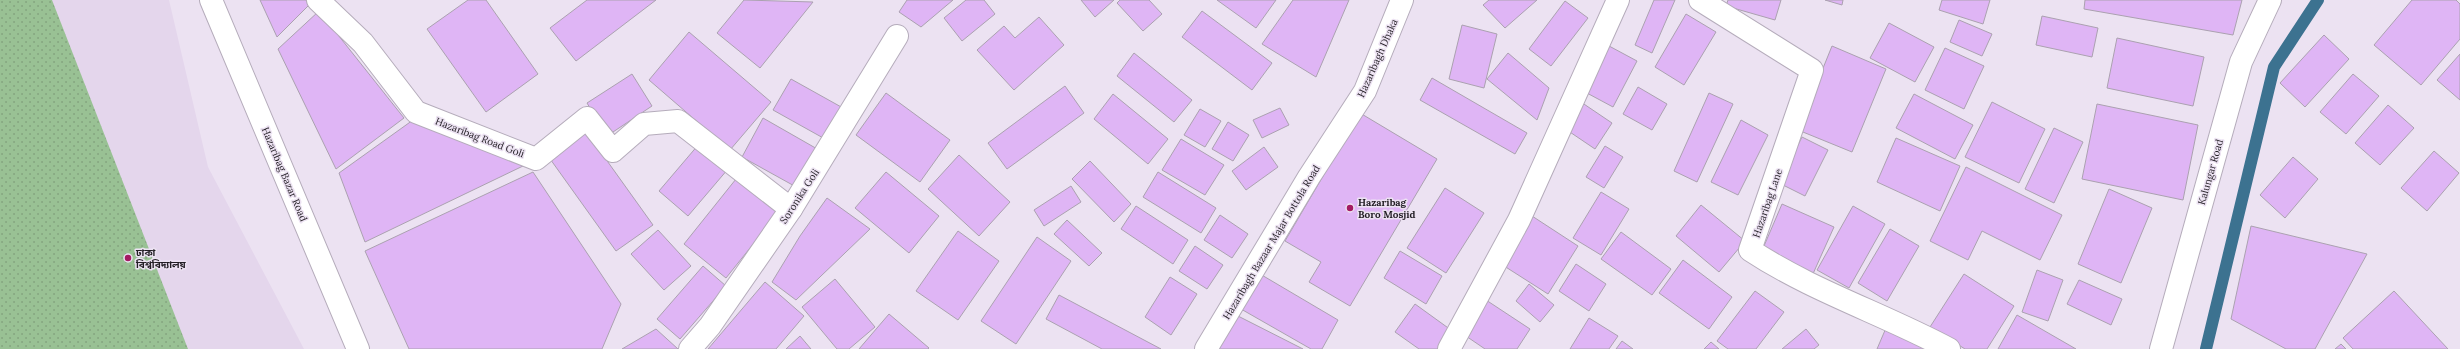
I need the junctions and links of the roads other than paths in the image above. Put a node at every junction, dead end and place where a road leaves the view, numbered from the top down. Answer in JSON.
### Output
{"nodes":[{"id":1,"x":211,"y":0,"type":"edge"},
{"id":2,"x":318,"y":0,"type":"edge"},
{"id":3,"x":1402,"y":0,"type":"edge"},
{"id":4,"x":1618,"y":0,"type":"edge"},
{"id":5,"x":1700,"y":0,"type":"edge"},
{"id":6,"x":2270,"y":0,"type":"edge"},
{"id":7,"x":897,"y":36,"type":"dead end"},
{"id":8,"x":1338,"y":135,"type":"joint"},
{"id":9,"x":792,"y":209,"type":"junction"},
{"id":10,"x":358,"y":349,"type":"edge"},
{"id":11,"x":690,"y":349,"type":"edge"},
{"id":12,"x":1206,"y":349,"type":"edge"},
{"id":13,"x":1449,"y":349,"type":"edge"},
{"id":14,"x":1949,"y":349,"type":"edge"},
{"id":15,"x":2161,"y":349,"type":"edge"}],
"edges":[{"from":1,"to":10,"type":"street","name":"Hazaribag Bazar Road"},
{"from":2,"to":9,"type":"street","name":"Hazaribag Road Goli"},
{"from":3,"to":8,"type":"street","name":"Hazaribagh Dhaka"},
{"from":4,"to":13,"type":"street"},
{"from":5,"to":14,"type":"street","name":"Hazaribag Lane"},
{"from":6,"to":15,"type":"street","name":"Kalungar Road"},
{"from":7,"to":9,"type":"street","name":"Soronika Goli"},
{"from":8,"to":12,"type":"street","name":"Hazaribagh Bazaar Majar Bottola Road"},
{"from":9,"to":11,"type":"street","name":"Soronika Goli"}]}
